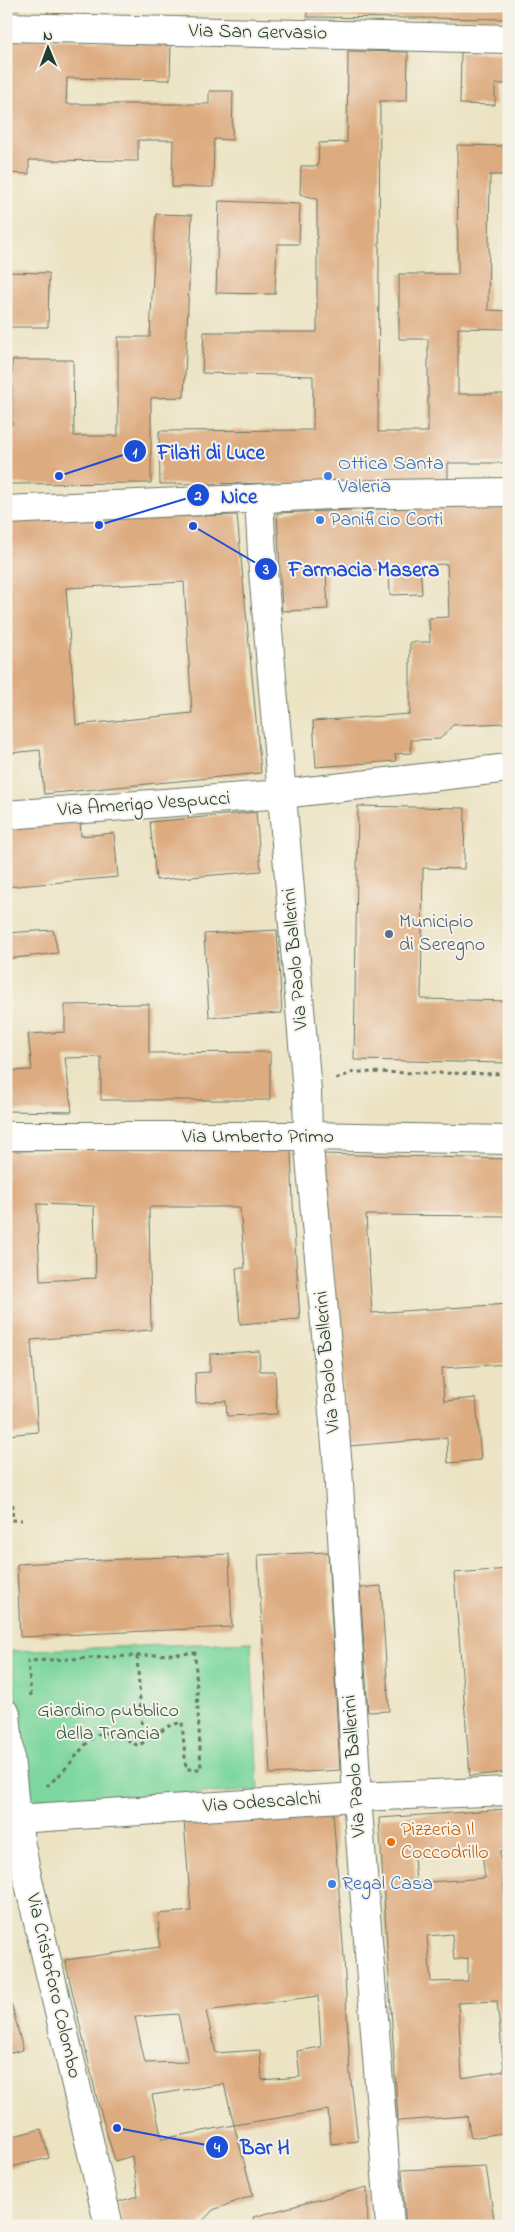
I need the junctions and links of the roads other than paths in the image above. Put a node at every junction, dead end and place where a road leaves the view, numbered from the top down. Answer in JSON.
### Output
{"nodes":[{"id":1,"x":22,"y":20,"type":"edge"},
{"id":2,"x":509,"y":39,"type":"edge"},
{"id":3,"x":509,"y":492,"type":"edge"},
{"id":4,"x":260,"y":500,"type":"junction"},
{"id":5,"x":6,"y":510,"type":"edge"},
{"id":6,"x":509,"y":768,"type":"edge"},
{"id":7,"x":282,"y":794,"type":"junction"},
{"id":8,"x":6,"y":815,"type":"edge"},
{"id":9,"x":6,"y":1136,"type":"edge"},
{"id":10,"x":308,"y":1136,"type":"junction"},
{"id":11,"x":509,"y":1140,"type":"edge"},
{"id":12,"x":6,"y":1714,"type":"edge"},
{"id":13,"x":509,"y":1791,"type":"edge"},
{"id":14,"x":357,"y":1797,"type":"junction"},
{"id":15,"x":15,"y":1808,"type":"junction"},
{"id":16,"x":16,"y":1871,"type":"edge"},
{"id":17,"x":109,"y":2226,"type":"edge"},
{"id":18,"x":390,"y":2226,"type":"edge"}],
"edges":[{"from":1,"to":2,"type":"street","name":"Via San Gervasio"},
{"from":3,"to":4,"type":"street"},
{"from":4,"to":5,"type":"street"},
{"from":4,"to":7,"type":"street","name":"Via Paolo Ballerini"},
{"from":6,"to":7,"type":"street","name":"Via Amerigo Vespucci"},
{"from":7,"to":8,"type":"street","name":"Via Amerigo Vespucci"},
{"from":7,"to":10,"type":"street","name":"Via Paolo Ballerini"},
{"from":9,"to":10,"type":"street","name":"Via Umberto Primo"},
{"from":10,"to":11,"type":"street","name":"Via Umberto Primo"},
{"from":10,"to":14,"type":"street","name":"Via Paolo Ballerini"},
{"from":12,"to":15,"type":"street","name":"Via Cristoforo Colombo"},
{"from":13,"to":14,"type":"street","name":"Via Odescalchi"},
{"from":14,"to":15,"type":"street","name":"Via Odescalchi"},
{"from":14,"to":18,"type":"street","name":"Via Paolo Ballerini"},
{"from":15,"to":16,"type":"street","name":"Via Cristoforo Colombo"},
{"from":16,"to":17,"type":"street","name":"Via Cristoforo Colombo"}]}
